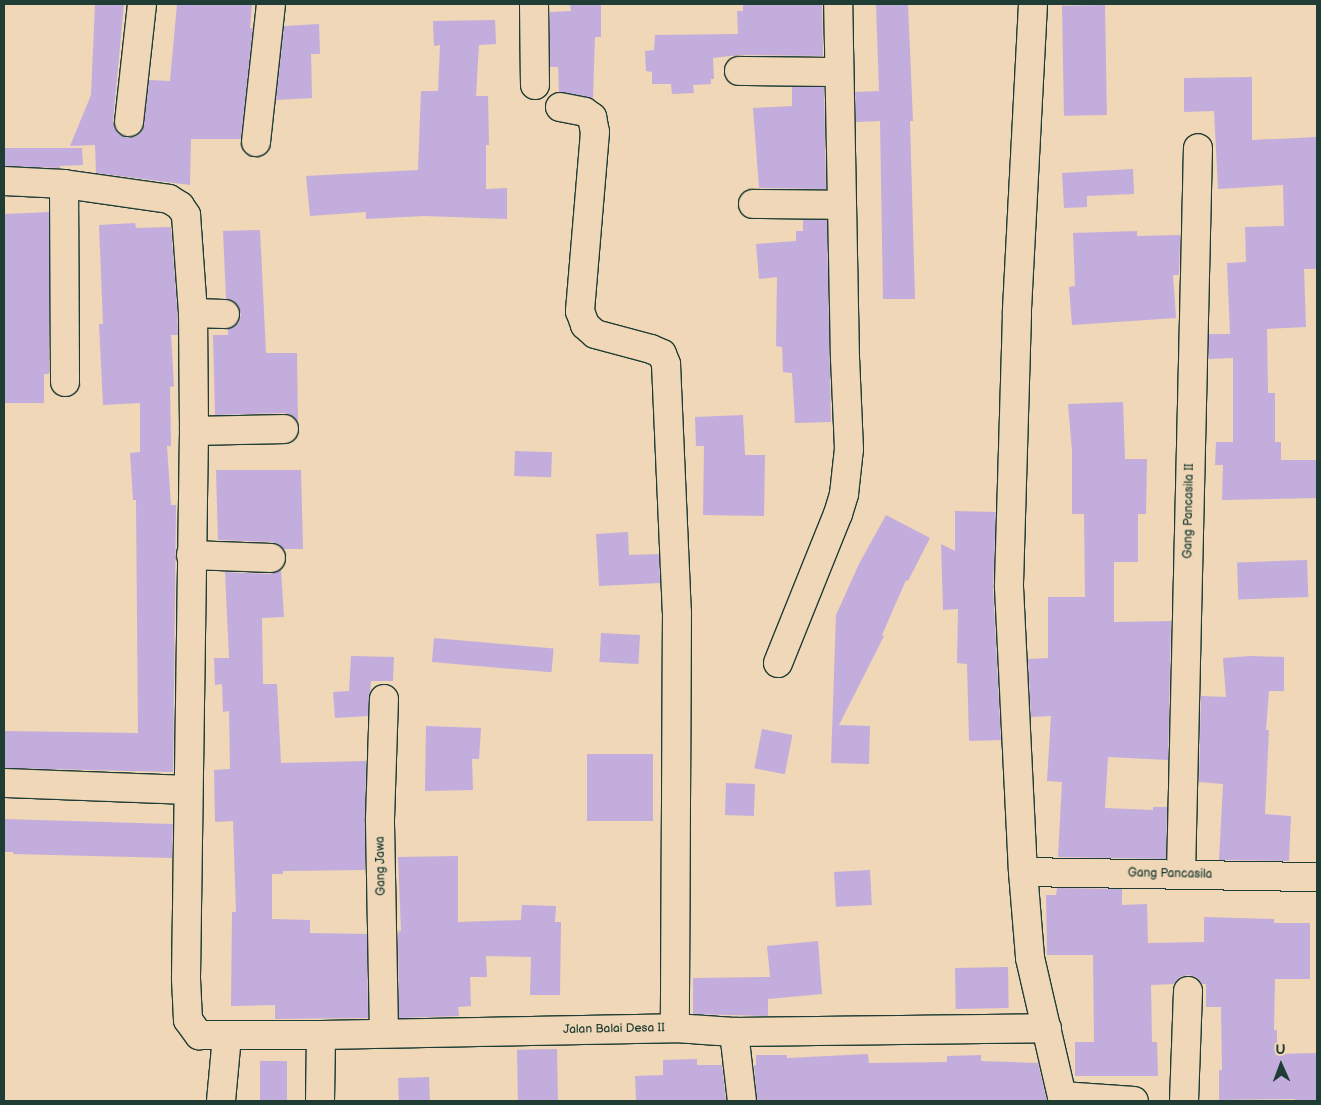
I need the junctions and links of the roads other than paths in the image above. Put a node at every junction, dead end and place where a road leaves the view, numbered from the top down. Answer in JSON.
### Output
{"nodes":[{"id":1,"x":142,"y":4,"type":"edge"},
{"id":2,"x":270,"y":4,"type":"edge"},
{"id":3,"x":534,"y":4,"type":"edge"},
{"id":4,"x":838,"y":4,"type":"edge"},
{"id":5,"x":1033,"y":4,"type":"edge"},
{"id":6,"x":739,"y":72,"type":"dead end"},
{"id":7,"x":838,"y":72,"type":"junction"},
{"id":8,"x":535,"y":85,"type":"dead end"},
{"id":9,"x":560,"y":107,"type":"dead end"},
{"id":10,"x":129,"y":122,"type":"dead end"},
{"id":11,"x":256,"y":142,"type":"dead end"},
{"id":12,"x":1198,"y":148,"type":"dead end"},
{"id":13,"x":4,"y":181,"type":"edge"},
{"id":14,"x":64,"y":184,"type":"junction"},
{"id":15,"x":753,"y":204,"type":"dead end"},
{"id":16,"x":842,"y":205,"type":"junction"},
{"id":17,"x":193,"y":314,"type":"junction"},
{"id":18,"x":225,"y":314,"type":"dead end"},
{"id":19,"x":65,"y":382,"type":"dead end"},
{"id":20,"x":284,"y":429,"type":"dead end"},
{"id":21,"x":194,"y":431,"type":"junction"},
{"id":22,"x":191,"y":555,"type":"junction"},
{"id":23,"x":271,"y":558,"type":"dead end"},
{"id":24,"x":778,"y":663,"type":"dead end"},
{"id":25,"x":384,"y":699,"type":"dead end"},
{"id":26,"x":4,"y":783,"type":"edge"},
{"id":27,"x":188,"y":790,"type":"junction"},
{"id":28,"x":1022,"y":872,"type":"junction"},
{"id":29,"x":1181,"y":874,"type":"junction"},
{"id":30,"x":1317,"y":877,"type":"edge"},
{"id":31,"x":1188,"y":991,"type":"dead end"},
{"id":32,"x":675,"y":1028,"type":"junction"},
{"id":33,"x":1047,"y":1028,"type":"junction"},
{"id":34,"x":384,"y":1032,"type":"junction"},
{"id":35,"x":734,"y":1032,"type":"junction"},
{"id":36,"x":227,"y":1036,"type":"junction"},
{"id":37,"x":321,"y":1036,"type":"junction"},
{"id":38,"x":1062,"y":1099,"type":"edge"},
{"id":39,"x":221,"y":1101,"type":"edge"},
{"id":40,"x":320,"y":1101,"type":"edge"},
{"id":41,"x":742,"y":1101,"type":"edge"},
{"id":42,"x":1134,"y":1101,"type":"edge"},
{"id":43,"x":1184,"y":1101,"type":"edge"}],
"edges":[{"from":1,"to":10,"type":"street"},
{"from":2,"to":11,"type":"street"},
{"from":3,"to":8,"type":"street"},
{"from":4,"to":7,"type":"street"},
{"from":5,"to":28,"type":"street"},
{"from":6,"to":7,"type":"street"},
{"from":7,"to":16,"type":"street"},
{"from":9,"to":32,"type":"street"},
{"from":12,"to":29,"type":"street","name":"Gang Pancasila II"},
{"from":13,"to":14,"type":"street"},
{"from":14,"to":17,"type":"street"},
{"from":14,"to":19,"type":"street"},
{"from":15,"to":16,"type":"street"},
{"from":16,"to":24,"type":"street"},
{"from":17,"to":18,"type":"street"},
{"from":17,"to":21,"type":"street"},
{"from":20,"to":21,"type":"street"},
{"from":21,"to":22,"type":"street"},
{"from":22,"to":23,"type":"street"},
{"from":22,"to":27,"type":"street"},
{"from":25,"to":34,"type":"street","name":"Gang Jawa"},
{"from":26,"to":27,"type":"street"},
{"from":27,"to":36,"type":"street","name":"Jalan Balai Desa II"},
{"from":28,"to":29,"type":"street","name":"Gang Pancasila"},
{"from":28,"to":33,"type":"street"},
{"from":29,"to":30,"type":"street","name":"Gang Pancasila"},
{"from":31,"to":43,"type":"street"},
{"from":32,"to":34,"type":"street","name":"Jalan Balai Desa II"},
{"from":32,"to":35,"type":"street","name":"Jalan Balai Desa II"},
{"from":33,"to":35,"type":"street","name":"Jalan Balai Desa II"},
{"from":33,"to":38,"type":"street"},
{"from":34,"to":37,"type":"street","name":"Jalan Balai Desa II"},
{"from":35,"to":41,"type":"street"},
{"from":36,"to":37,"type":"street","name":"Jalan Balai Desa II"},
{"from":36,"to":39,"type":"street"},
{"from":37,"to":40,"type":"street"},
{"from":38,"to":42,"type":"street"}]}
